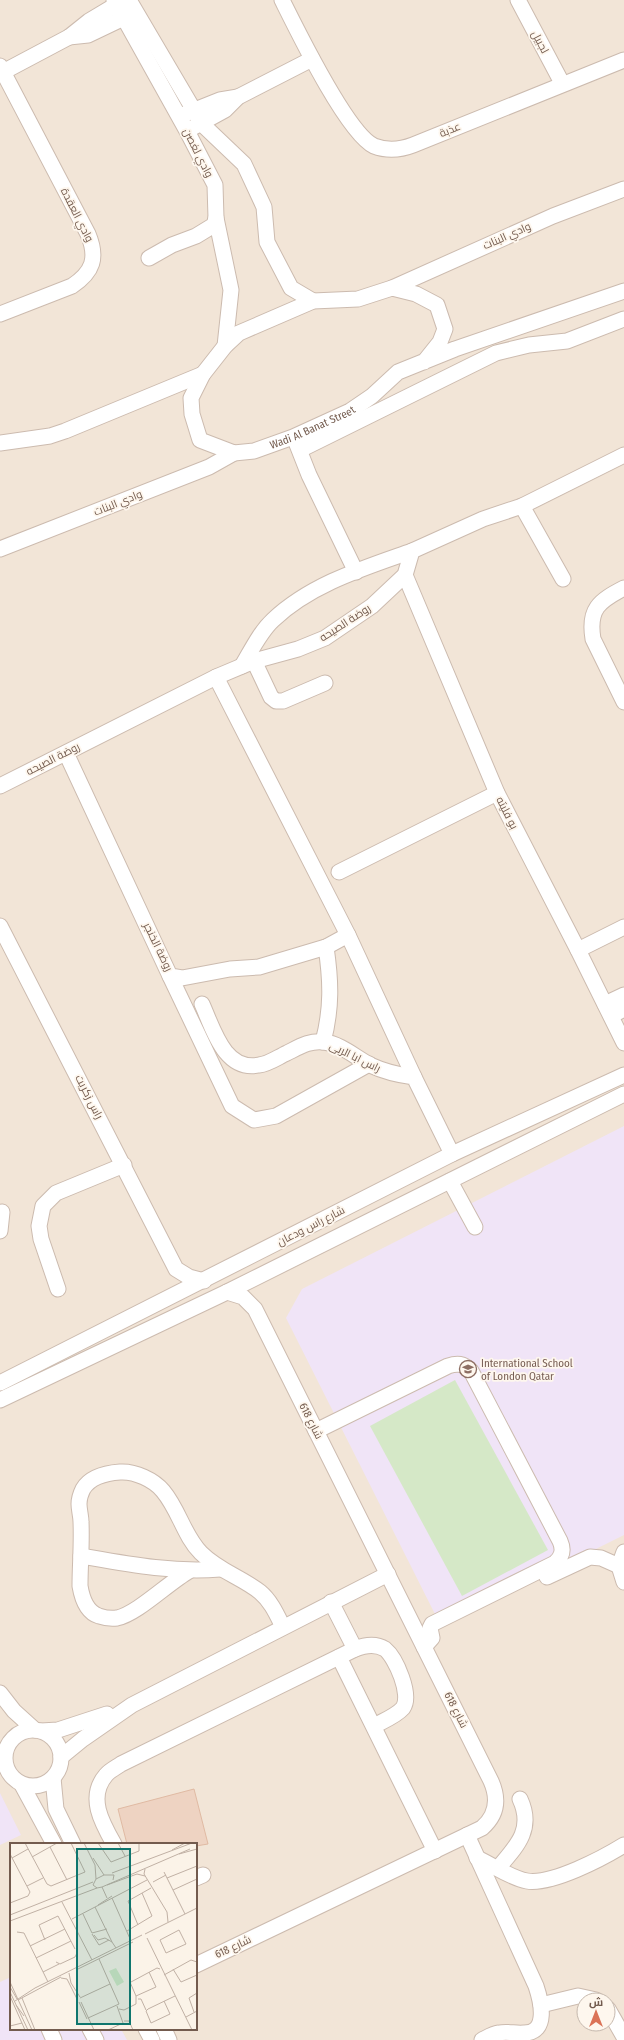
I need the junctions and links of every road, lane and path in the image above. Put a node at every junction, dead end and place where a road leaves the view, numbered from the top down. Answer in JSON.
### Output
{"nodes":[{"id":1,"x":282,"y":0,"type":"edge"},
{"id":2,"x":518,"y":0,"type":"edge"},
{"id":3,"x":124,"y":6,"type":"edge"},
{"id":4,"x":312,"y":59,"type":"junction"},
{"id":5,"x":624,"y":60,"type":"edge"},
{"id":6,"x":2,"y":69,"type":"edge"},
{"id":7,"x":562,"y":83,"type":"junction"},
{"id":8,"x":238,"y":97,"type":"junction"},
{"id":9,"x":194,"y":110,"type":"junction"},
{"id":10,"x":180,"y":117,"type":"junction"},
{"id":11,"x":202,"y":124,"type":"junction"},
{"id":12,"x":187,"y":131,"type":"junction"},
{"id":13,"x":624,"y":189,"type":"edge"},
{"id":14,"x":216,"y":218,"type":"junction"},
{"id":15,"x":149,"y":258,"type":"dead end"},
{"id":16,"x":392,"y":288,"type":"junction"},
{"id":17,"x":624,"y":291,"type":"edge"},
{"id":18,"x":313,"y":302,"type":"junction"},
{"id":19,"x":0,"y":314,"type":"edge"},
{"id":20,"x":624,"y":319,"type":"edge"},
{"id":21,"x":225,"y":346,"type":"junction"},
{"id":22,"x":424,"y":362,"type":"junction"},
{"id":23,"x":203,"y":374,"type":"junction"},
{"id":24,"x":0,"y":443,"type":"edge"},
{"id":25,"x":296,"y":443,"type":"junction"},
{"id":26,"x":234,"y":453,"type":"junction"},
{"id":27,"x":624,"y":455,"type":"edge"},
{"id":28,"x":522,"y":506,"type":"junction"},
{"id":29,"x":0,"y":549,"type":"edge"},
{"id":30,"x":412,"y":552,"type":"junction"},
{"id":31,"x":356,"y":572,"type":"junction"},
{"id":32,"x":405,"y":575,"type":"junction"},
{"id":33,"x":563,"y":580,"type":"dead end"},
{"id":34,"x":624,"y":588,"type":"edge"},
{"id":35,"x":248,"y":664,"type":"junction"},
{"id":36,"x":216,"y":677,"type":"junction"},
{"id":37,"x":325,"y":683,"type":"dead end"},
{"id":38,"x":624,"y":702,"type":"edge"},
{"id":39,"x":66,"y":753,"type":"junction"},
{"id":40,"x":0,"y":786,"type":"edge"},
{"id":41,"x":496,"y":793,"type":"junction"},
{"id":42,"x":339,"y":872,"type":"dead end"},
{"id":43,"x":0,"y":926,"type":"edge"},
{"id":44,"x":624,"y":927,"type":"edge"},
{"id":45,"x":348,"y":935,"type":"junction"},
{"id":46,"x":4,"y":946,"type":"edge"},
{"id":47,"x":326,"y":947,"type":"junction"},
{"id":48,"x":578,"y":950,"type":"junction"},
{"id":49,"x":170,"y":976,"type":"junction"},
{"id":50,"x":624,"y":995,"type":"edge"},
{"id":51,"x":202,"y":1004,"type":"dead end"},
{"id":52,"x":613,"y":1010,"type":"edge"},
{"id":53,"x":323,"y":1042,"type":"junction"},
{"id":54,"x":624,"y":1043,"type":"edge"},
{"id":55,"x":369,"y":1064,"type":"junction"},
{"id":56,"x":624,"y":1075,"type":"edge"},
{"id":57,"x":414,"y":1077,"type":"junction"},
{"id":58,"x":624,"y":1094,"type":"edge"},
{"id":59,"x":452,"y":1154,"type":"junction"},
{"id":60,"x":124,"y":1165,"type":"junction"},
{"id":61,"x":450,"y":1181,"type":"junction"},
{"id":62,"x":2,"y":1212,"type":"dead end"},
{"id":63,"x":475,"y":1227,"type":"dead end"},
{"id":64,"x":0,"y":1231,"type":"edge"},
{"id":65,"x":176,"y":1269,"type":"junction"},
{"id":66,"x":257,"y":1277,"type":"junction"},
{"id":67,"x":204,"y":1281,"type":"junction"},
{"id":68,"x":58,"y":1289,"type":"dead end"},
{"id":69,"x":227,"y":1292,"type":"junction"},
{"id":70,"x":172,"y":1297,"type":"junction"},
{"id":71,"x":255,"y":1309,"type":"junction"},
{"id":72,"x":0,"y":1383,"type":"edge"},
{"id":73,"x":0,"y":1400,"type":"edge"},
{"id":74,"x":316,"y":1430,"type":"junction"},
{"id":75,"x":81,"y":1556,"type":"junction"},
{"id":76,"x":621,"y":1559,"type":"edge"},
{"id":77,"x":220,"y":1569,"type":"junction"},
{"id":78,"x":189,"y":1571,"type":"junction"},
{"id":79,"x":388,"y":1574,"type":"junction"},
{"id":80,"x":624,"y":1582,"type":"edge"},
{"id":81,"x":331,"y":1602,"type":"junction"},
{"id":82,"x":283,"y":1627,"type":"junction"},
{"id":83,"x":428,"y":1641,"type":"junction"},
{"id":84,"x":355,"y":1649,"type":"junction"},
{"id":85,"x":339,"y":1657,"type":"junction"},
{"id":86,"x":0,"y":1693,"type":"edge"},
{"id":87,"x":132,"y":1705,"type":"junction"},
{"id":88,"x":374,"y":1726,"type":"junction"},
{"id":89,"x":38,"y":1730,"type":"junction"},
{"id":90,"x":0,"y":1735,"type":"edge"},
{"id":91,"x":5,"y":1752,"type":"junction"},
{"id":92,"x":62,"y":1757,"type":"junction"},
{"id":93,"x":5,"y":1778,"type":"edge"},
{"id":94,"x":53,"y":1778,"type":"junction"},
{"id":95,"x":22,"y":1785,"type":"junction"},
{"id":96,"x":520,"y":1799,"type":"dead end"},
{"id":97,"x":467,"y":1835,"type":"junction"},
{"id":98,"x":53,"y":1843,"type":"edge"},
{"id":99,"x":73,"y":1843,"type":"edge"},
{"id":100,"x":113,"y":1843,"type":"edge"},
{"id":101,"x":624,"y":1845,"type":"edge"},
{"id":102,"x":435,"y":1852,"type":"junction"},
{"id":103,"x":477,"y":1858,"type":"junction"},
{"id":104,"x":498,"y":1868,"type":"junction"},
{"id":105,"x":197,"y":1965,"type":"edge"},
{"id":106,"x":576,"y":1997,"type":"edge"},
{"id":107,"x":541,"y":2006,"type":"junction"},
{"id":108,"x":616,"y":2023,"type":"edge"},
{"id":109,"x":49,"y":2030,"type":"edge"},
{"id":110,"x":91,"y":2030,"type":"edge"},
{"id":111,"x":147,"y":2030,"type":"edge"},
{"id":112,"x":164,"y":2030,"type":"edge"},
{"id":113,"x":624,"y":2037,"type":"edge"},
{"id":114,"x":54,"y":2040,"type":"edge"},
{"id":115,"x":96,"y":2040,"type":"edge"},
{"id":116,"x":152,"y":2040,"type":"edge"},
{"id":117,"x":169,"y":2040,"type":"edge"},
{"id":118,"x":482,"y":2040,"type":"edge"}],
"edges":[{"from":1,"to":4,"type":"street","name":"عذبة"},
{"from":2,"to":7,"type":"street","name":"لجبيل"},
{"from":3,"to":6,"type":"street","name":"وادي العقدة"},
{"from":3,"to":9,"type":"street","name":"وادي لغصن"},
{"from":3,"to":10,"type":"street","name":"وادي لغصن"},
{"from":4,"to":7,"type":"street","name":"عذبة"},
{"from":4,"to":8,"type":"street"},
{"from":5,"to":7,"type":"street","name":"عذبة"},
{"from":6,"to":19,"type":"street","name":"وادي العقدة"},
{"from":8,"to":9,"type":"street"},
{"from":8,"to":11,"type":"street"},
{"from":9,"to":10,"type":"street"},
{"from":9,"to":11,"type":"street","name":"وادي لغصن"},
{"from":10,"to":12,"type":"street","name":"وادي لغصن"},
{"from":11,"to":12,"type":"street"},
{"from":11,"to":18,"type":"street","name":"وادي لغصن"},
{"from":12,"to":14,"type":"street","name":"وادي لغصن"},
{"from":13,"to":16,"type":"street","name":"وادي البنات"},
{"from":14,"to":15,"type":"street"},
{"from":14,"to":21,"type":"street","name":"وادي لغصن"},
{"from":16,"to":18,"type":"street","name":"Wadi Al Banat Street"},
{"from":16,"to":22,"type":"street"},
{"from":17,"to":22,"type":"street"},
{"from":18,"to":21,"type":"street","name":"Wadi Al Banat Street"},
{"from":20,"to":25,"type":"street"},
{"from":21,"to":23,"type":"street","name":"Wadi Al Banat Street"},
{"from":22,"to":25,"type":"street","name":"Wadi Al Banat Street"},
{"from":23,"to":24,"type":"street"},
{"from":23,"to":26,"type":"street","name":"Wadi Al Banat Street"},
{"from":25,"to":26,"type":"street","name":"Wadi Al Banat Street"},
{"from":25,"to":31,"type":"street"},
{"from":26,"to":29,"type":"street","name":"وادي البنات"},
{"from":27,"to":28,"type":"street"},
{"from":28,"to":30,"type":"street"},
{"from":28,"to":33,"type":"street"},
{"from":30,"to":31,"type":"street"},
{"from":30,"to":32,"type":"street","name":"روضة الصيحه"},
{"from":31,"to":35,"type":"street"},
{"from":32,"to":35,"type":"street","name":"روضة الصيحه"},
{"from":32,"to":41,"type":"street","name":"بو فليته"},
{"from":34,"to":38,"type":"street"},
{"from":35,"to":36,"type":"street","name":"روضة الصيحه"},
{"from":35,"to":37,"type":"street"},
{"from":36,"to":39,"type":"street","name":"روضة الصيحه"},
{"from":36,"to":45,"type":"street"},
{"from":39,"to":40,"type":"street","name":"روضة الصيحه"},
{"from":39,"to":49,"type":"street","name":"روضة الخنجر"},
{"from":41,"to":42,"type":"street"},
{"from":41,"to":48,"type":"street","name":"بو فليته"},
{"from":43,"to":46,"type":"street","name":"راس زكريت"},
{"from":44,"to":48,"type":"street"},
{"from":45,"to":47,"type":"street","name":"روضة الخنجر"},
{"from":45,"to":57,"type":"street"},
{"from":46,"to":60,"type":"street","name":"راس زكريت"},
{"from":47,"to":49,"type":"street","name":"روضة الخنجر"},
{"from":47,"to":53,"type":"street"},
{"from":48,"to":52,"type":"street","name":"بو فليته"},
{"from":49,"to":55,"type":"street"},
{"from":50,"to":52,"type":"street"},
{"from":51,"to":53,"type":"street","name":"راس ابا الربى"},
{"from":52,"to":54,"type":"street","name":"بو فليته"},
{"from":53,"to":55,"type":"street","name":"راس ابا الربى"},
{"from":55,"to":57,"type":"street","name":"راس ابا الربى"},
{"from":56,"to":59,"type":"street","name":"شارع راس ودعان"},
{"from":57,"to":59,"type":"street"},
{"from":58,"to":61,"type":"street","name":"شارع راس ودعان"},
{"from":59,"to":67,"type":"street","name":"شارع راس ودعان"},
{"from":60,"to":65,"type":"street","name":"راس زكريت"},
{"from":60,"to":68,"type":"street"},
{"from":61,"to":63,"type":"street"},
{"from":61,"to":66,"type":"street","name":"شارع راس ودعان"},
{"from":62,"to":64,"type":"street"},
{"from":65,"to":67,"type":"street"},
{"from":65,"to":70,"type":"street"},
{"from":66,"to":69,"type":"street","name":"شارع راس ودعان"},
{"from":66,"to":71,"type":"street","name":"شارع 618"},
{"from":67,"to":70,"type":"street","name":"شارع راس ودعان"},
{"from":69,"to":71,"type":"street","name":"شارع 618"},
{"from":69,"to":73,"type":"street","name":"شارع راس ودعان"},
{"from":70,"to":72,"type":"street","name":"شارع راس ودعان"},
{"from":71,"to":74,"type":"street","name":"شارع 618"},
{"from":74,"to":79,"type":"street","name":"شارع 618"},
{"from":74,"to":83,"type":"street"},
{"from":75,"to":77,"type":"street"},
{"from":75,"to":78,"type":"street"},
{"from":75,"to":78,"type":"street"},
{"from":76,"to":80,"type":"street"},
{"from":76,"to":83,"type":"street"},
{"from":77,"to":78,"type":"street"},
{"from":77,"to":82,"type":"street"},
{"from":79,"to":81,"type":"street"},
{"from":79,"to":83,"type":"street","name":"شارع 618"},
{"from":81,"to":82,"type":"street"},
{"from":81,"to":84,"type":"street"},
{"from":82,"to":87,"type":"street"},
{"from":83,"to":97,"type":"street","name":"شارع 618"},
{"from":84,"to":85,"type":"street"},
{"from":84,"to":88,"type":"street"},
{"from":85,"to":88,"type":"street"},
{"from":85,"to":100,"type":"street"},
{"from":86,"to":89,"type":"street"},
{"from":87,"to":89,"type":"street"},
{"from":87,"to":92,"type":"street"},
{"from":88,"to":102,"type":"street"},
{"from":89,"to":91,"type":"street"},
{"from":89,"to":92,"type":"street"},
{"from":90,"to":91,"type":"street"},
{"from":91,"to":93,"type":"street"},
{"from":92,"to":94,"type":"street"},
{"from":93,"to":95,"type":"street"},
{"from":94,"to":95,"type":"street"},
{"from":94,"to":99,"type":"street"},
{"from":95,"to":98,"type":"street"},
{"from":96,"to":104,"type":"street"},
{"from":97,"to":102,"type":"street","name":"شارع 618"},
{"from":97,"to":103,"type":"street"},
{"from":101,"to":104,"type":"street"},
{"from":102,"to":105,"type":"street","name":"شارع 618"},
{"from":103,"to":104,"type":"street"},
{"from":103,"to":107,"type":"street"},
{"from":106,"to":107,"type":"street"},
{"from":107,"to":118,"type":"street"},
{"from":108,"to":113,"type":"street"},
{"from":109,"to":114,"type":"street"},
{"from":110,"to":115,"type":"street"},
{"from":111,"to":116,"type":"street"},
{"from":112,"to":117,"type":"street"}]}
